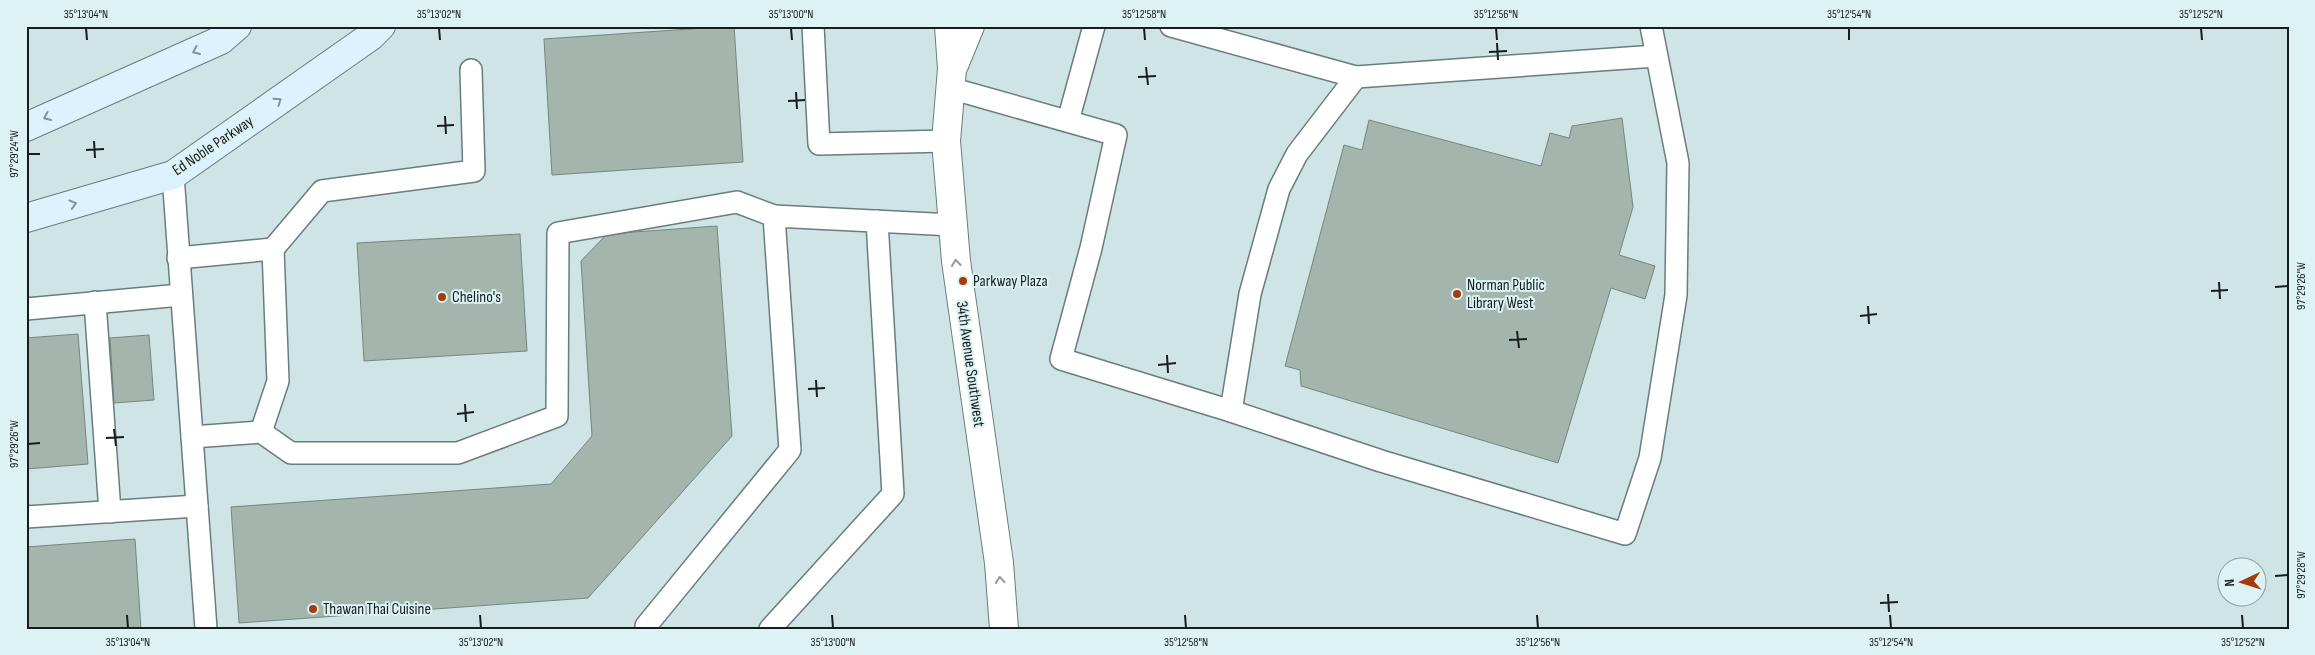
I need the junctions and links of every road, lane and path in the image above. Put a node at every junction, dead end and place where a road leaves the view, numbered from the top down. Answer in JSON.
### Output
{"nodes":[{"id":1,"x":237,"y":26,"type":"edge"},
{"id":2,"x":813,"y":26,"type":"edge"},
{"id":3,"x":949,"y":26,"type":"edge"},
{"id":4,"x":970,"y":26,"type":"edge"},
{"id":5,"x":1094,"y":26,"type":"edge"},
{"id":6,"x":1171,"y":26,"type":"edge"},
{"id":7,"x":1651,"y":26,"type":"edge"},
{"id":8,"x":376,"y":29,"type":"edge"},
{"id":9,"x":1656,"y":56,"type":"junction"},
{"id":10,"x":471,"y":70,"type":"dead end"},
{"id":11,"x":1356,"y":77,"type":"junction"},
{"id":12,"x":951,"y":78,"type":"junction"},
{"id":13,"x":1068,"y":121,"type":"junction"},
{"id":14,"x":26,"y":127,"type":"edge"},
{"id":15,"x":946,"y":141,"type":"junction"},
{"id":16,"x":172,"y":175,"type":"junction"},
{"id":17,"x":774,"y":216,"type":"junction"},
{"id":18,"x":26,"y":218,"type":"edge"},
{"id":19,"x":877,"y":221,"type":"junction"},
{"id":20,"x":953,"y":225,"type":"junction"},
{"id":21,"x":273,"y":249,"type":"junction"},
{"id":22,"x":178,"y":258,"type":"junction"},
{"id":23,"x":181,"y":295,"type":"junction"},
{"id":24,"x":95,"y":302,"type":"junction"},
{"id":25,"x":26,"y":309,"type":"edge"},
{"id":26,"x":1231,"y":411,"type":"junction"},
{"id":27,"x":261,"y":432,"type":"junction"},
{"id":28,"x":192,"y":437,"type":"junction"},
{"id":29,"x":197,"y":506,"type":"junction"},
{"id":30,"x":110,"y":512,"type":"junction"},
{"id":31,"x":26,"y":517,"type":"edge"},
{"id":32,"x":206,"y":629,"type":"edge"},
{"id":33,"x":646,"y":629,"type":"edge"},
{"id":34,"x":770,"y":629,"type":"edge"},
{"id":35,"x":1004,"y":629,"type":"edge"}],
"edges":[{"from":1,"to":14,"type":"main road","one_way":true},
{"from":2,"to":15,"type":"lane"},
{"from":3,"to":12,"type":"street","name":"34th Avenue Southwest"},
{"from":4,"to":12,"type":"street","name":"34th Avenue Southwest"},
{"from":5,"to":13,"type":"lane"},
{"from":6,"to":11,"type":"lane"},
{"from":7,"to":9,"type":"lane"},
{"from":16,"to":8,"type":"main road","name":"Ed Noble Parkway","one_way":true},
{"from":9,"to":11,"type":"lane"},
{"from":9,"to":26,"type":"lane"},
{"from":10,"to":21,"type":"lane"},
{"from":11,"to":26,"type":"lane"},
{"from":12,"to":13,"type":"lane"},
{"from":12,"to":15,"type":"street","name":"34th Avenue Southwest"},
{"from":13,"to":26,"type":"lane"},
{"from":15,"to":20,"type":"street","name":"34th Avenue Southwest"},
{"from":18,"to":16,"type":"main road","name":"Ed Noble Parkway","one_way":true},
{"from":16,"to":22,"type":"lane"},
{"from":17,"to":19,"type":"lane"},
{"from":17,"to":27,"type":"lane"},
{"from":17,"to":33,"type":"lane"},
{"from":19,"to":20,"type":"lane"},
{"from":19,"to":34,"type":"lane"},
{"from":35,"to":20,"type":"street","name":"34th Avenue Southwest","one_way":true},
{"from":21,"to":22,"type":"lane"},
{"from":21,"to":27,"type":"lane"},
{"from":22,"to":23,"type":"lane"},
{"from":23,"to":24,"type":"lane"},
{"from":23,"to":28,"type":"lane"},
{"from":24,"to":25,"type":"lane"},
{"from":24,"to":30,"type":"lane"},
{"from":27,"to":28,"type":"lane"},
{"from":28,"to":29,"type":"lane"},
{"from":29,"to":30,"type":"lane"},
{"from":29,"to":32,"type":"lane"},
{"from":30,"to":31,"type":"lane"}]}
